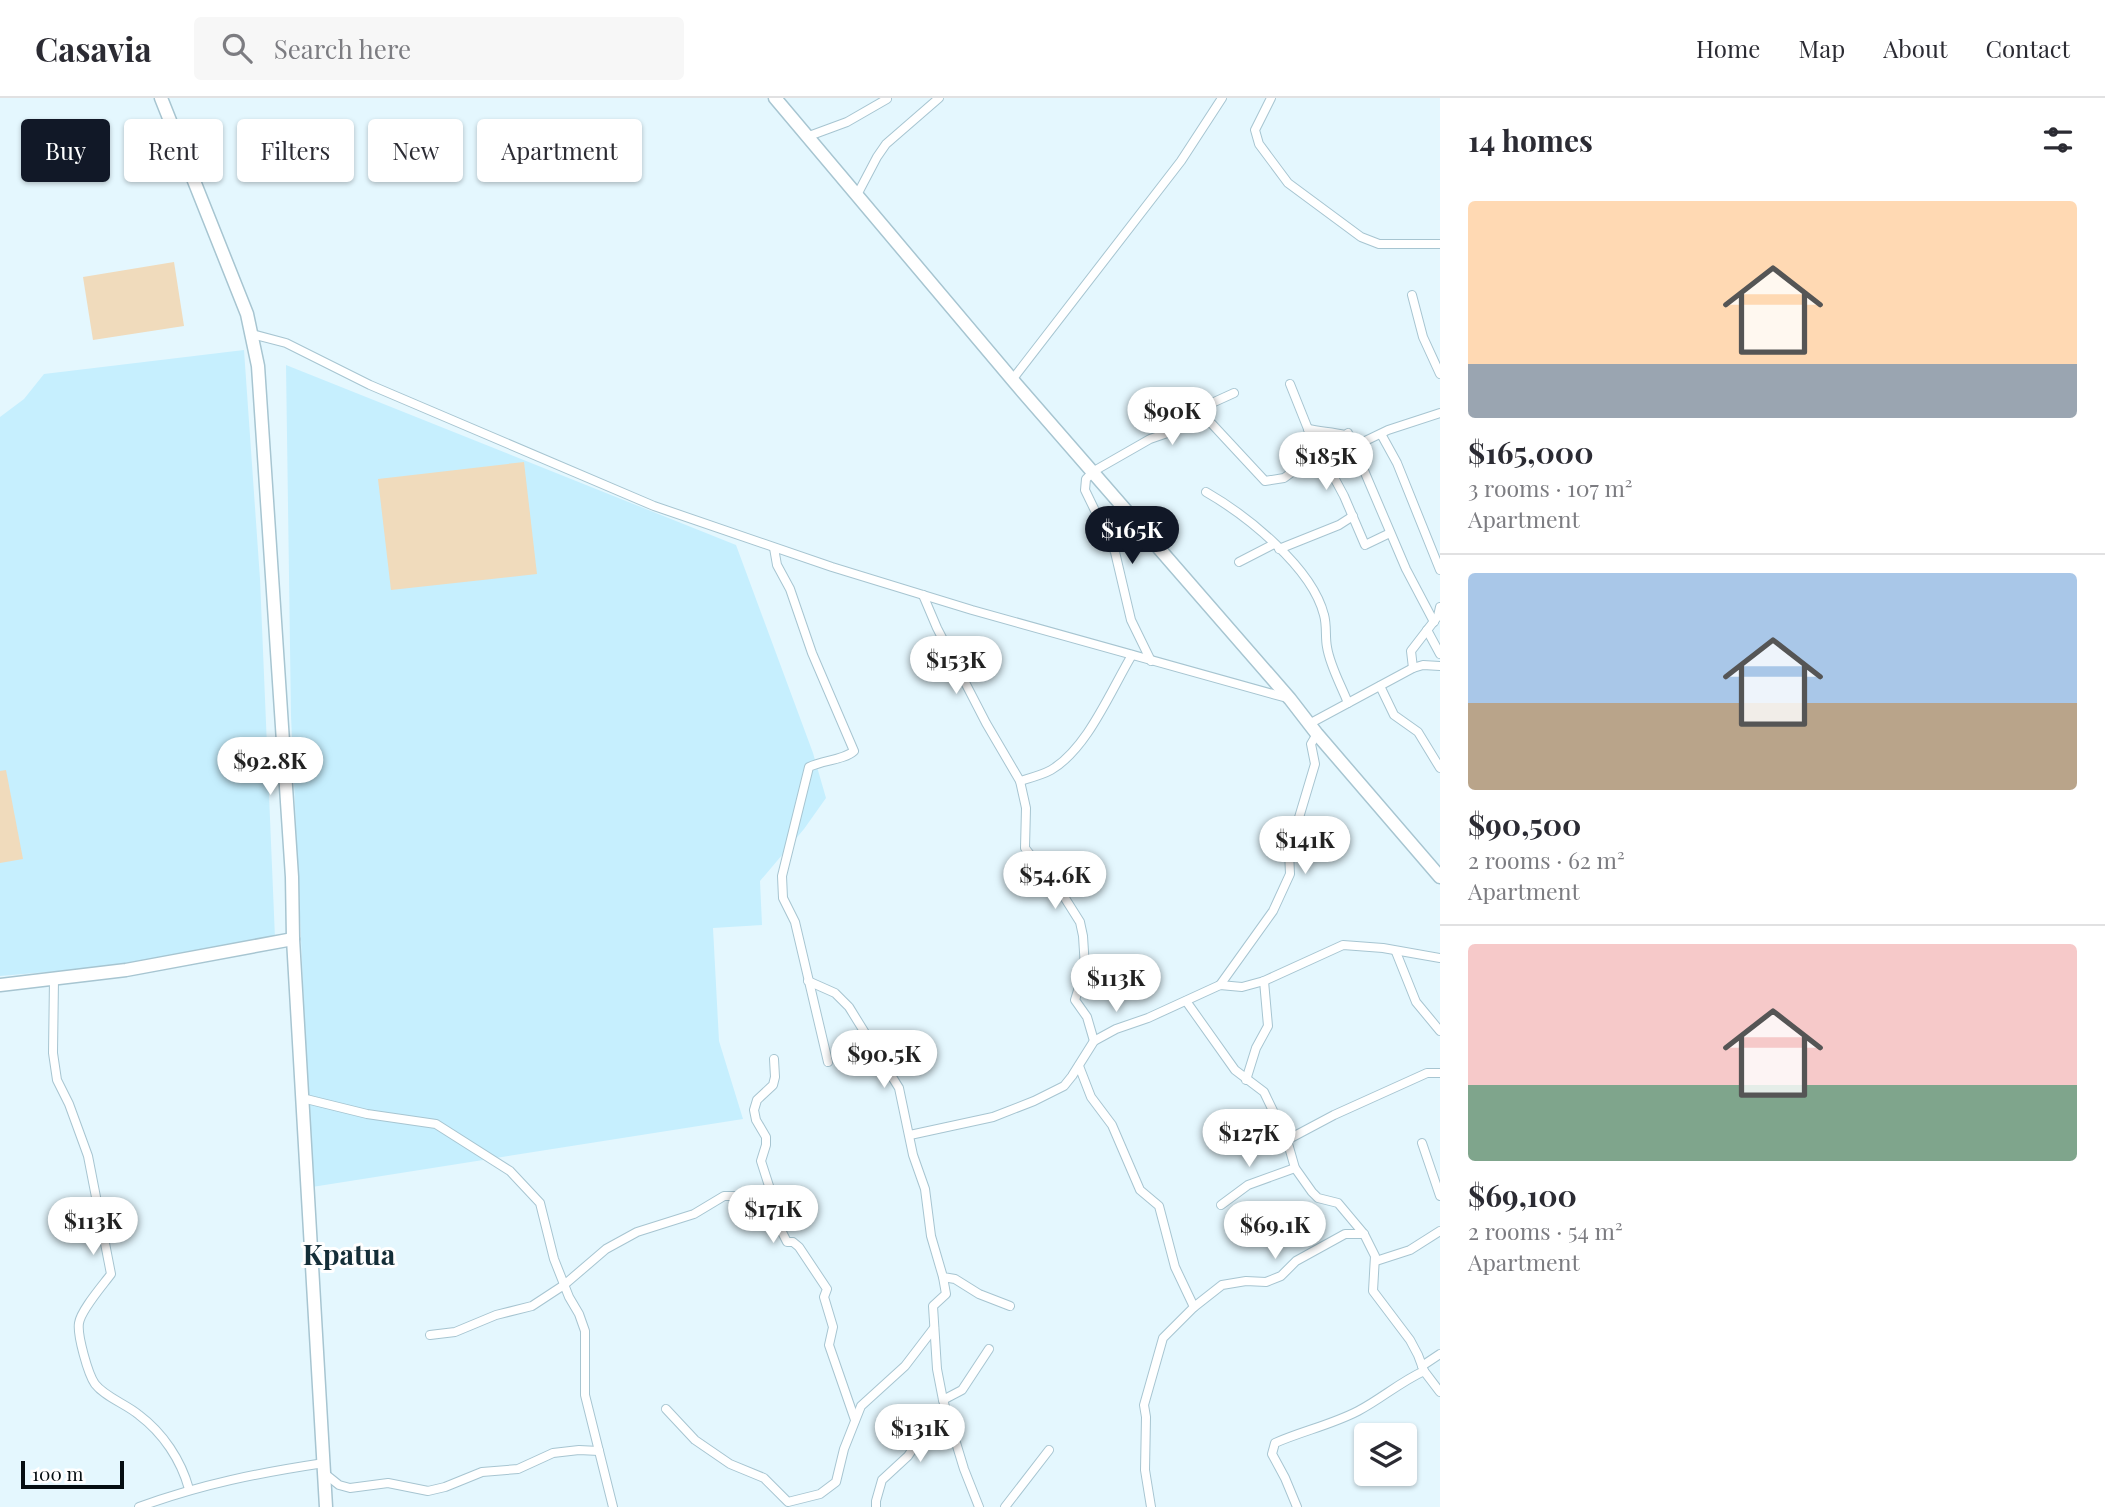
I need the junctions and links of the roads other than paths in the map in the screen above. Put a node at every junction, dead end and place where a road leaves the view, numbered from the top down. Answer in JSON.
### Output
{"nodes":[{"id":1,"x":161,"y":98,"type":"edge"},
{"id":2,"x":775,"y":98,"type":"edge"},
{"id":3,"x":939,"y":98,"type":"edge"},
{"id":4,"x":1271,"y":98,"type":"edge"},
{"id":5,"x":887,"y":99,"type":"edge"},
{"id":6,"x":1217,"y":100,"type":"edge"},
{"id":7,"x":809,"y":136,"type":"junction"},
{"id":8,"x":857,"y":194,"type":"junction"},
{"id":9,"x":1440,"y":244,"type":"edge"},
{"id":10,"x":1412,"y":295,"type":"dead end"},
{"id":11,"x":252,"y":334,"type":"junction"},
{"id":12,"x":1440,"y":374,"type":"edge"},
{"id":13,"x":1012,"y":380,"type":"junction"},
{"id":14,"x":1290,"y":384,"type":"dead end"},
{"id":15,"x":1234,"y":393,"type":"dead end"},
{"id":16,"x":1440,"y":413,"type":"edge"},
{"id":17,"x":1212,"y":424,"type":"dead end"},
{"id":18,"x":1308,"y":429,"type":"junction"},
{"id":19,"x":1348,"y":433,"type":"junction"},
{"id":20,"x":1381,"y":434,"type":"junction"},
{"id":21,"x":1321,"y":452,"type":"junction"},
{"id":22,"x":1094,"y":471,"type":"junction"},
{"id":23,"x":1206,"y":492,"type":"dead end"},
{"id":24,"x":1353,"y":516,"type":"junction"},
{"id":25,"x":1390,"y":533,"type":"junction"},
{"id":26,"x":1277,"y":546,"type":"junction"},
{"id":27,"x":774,"y":548,"type":"junction"},
{"id":28,"x":1438,"y":554,"type":"edge"},
{"id":29,"x":1239,"y":562,"type":"dead end"},
{"id":30,"x":1440,"y":570,"type":"edge"},
{"id":31,"x":923,"y":595,"type":"junction"},
{"id":32,"x":1440,"y":607,"type":"edge"},
{"id":33,"x":1434,"y":622,"type":"junction"},
{"id":34,"x":1427,"y":630,"type":"junction"},
{"id":35,"x":1440,"y":654,"type":"edge"},
{"id":36,"x":1132,"y":655,"type":"junction"},
{"id":37,"x":1151,"y":661,"type":"junction"},
{"id":38,"x":1440,"y":666,"type":"edge"},
{"id":39,"x":1413,"y":668,"type":"junction"},
{"id":40,"x":1380,"y":686,"type":"junction"},
{"id":41,"x":1290,"y":699,"type":"junction"},
{"id":42,"x":1349,"y":703,"type":"junction"},
{"id":43,"x":1313,"y":729,"type":"junction"},
{"id":44,"x":1440,"y":768,"type":"edge"},
{"id":45,"x":1020,"y":781,"type":"junction"},
{"id":46,"x":1440,"y":877,"type":"edge"},
{"id":47,"x":293,"y":939,"type":"junction"},
{"id":48,"x":1396,"y":952,"type":"junction"},
{"id":49,"x":1440,"y":958,"type":"edge"},
{"id":50,"x":54,"y":979,"type":"junction"},
{"id":51,"x":808,"y":981,"type":"junction"},
{"id":52,"x":1264,"y":981,"type":"junction"},
{"id":53,"x":0,"y":985,"type":"edge"},
{"id":54,"x":1220,"y":985,"type":"junction"},
{"id":55,"x":1186,"y":1001,"type":"junction"},
{"id":56,"x":1440,"y":1031,"type":"edge"},
{"id":57,"x":1094,"y":1041,"type":"junction"},
{"id":58,"x":774,"y":1059,"type":"dead end"},
{"id":59,"x":828,"y":1062,"type":"dead end"},
{"id":60,"x":1079,"y":1066,"type":"junction"},
{"id":61,"x":1440,"y":1073,"type":"edge"},
{"id":62,"x":1246,"y":1080,"type":"junction"},
{"id":63,"x":302,"y":1098,"type":"junction"},
{"id":64,"x":910,"y":1135,"type":"junction"},
{"id":65,"x":1287,"y":1140,"type":"junction"},
{"id":66,"x":1422,"y":1143,"type":"dead end"},
{"id":67,"x":1295,"y":1168,"type":"junction"},
{"id":68,"x":770,"y":1189,"type":"junction"},
{"id":69,"x":1440,"y":1196,"type":"edge"},
{"id":70,"x":1221,"y":1205,"type":"dead end"},
{"id":71,"x":1440,"y":1231,"type":"edge"},
{"id":72,"x":1364,"y":1234,"type":"junction"},
{"id":73,"x":1376,"y":1261,"type":"junction"},
{"id":74,"x":943,"y":1277,"type":"junction"},
{"id":75,"x":564,"y":1285,"type":"junction"},
{"id":76,"x":1010,"y":1306,"type":"dead end"},
{"id":77,"x":1194,"y":1307,"type":"junction"},
{"id":78,"x":934,"y":1328,"type":"junction"},
{"id":79,"x":430,"y":1335,"type":"dead end"},
{"id":80,"x":989,"y":1349,"type":"dead end"},
{"id":81,"x":1440,"y":1354,"type":"edge"},
{"id":82,"x":1423,"y":1369,"type":"junction"},
{"id":83,"x":1440,"y":1391,"type":"edge"},
{"id":84,"x":943,"y":1400,"type":"junction"},
{"id":85,"x":666,"y":1409,"type":"dead end"},
{"id":86,"x":855,"y":1420,"type":"junction"},
{"id":87,"x":949,"y":1422,"type":"junction"},
{"id":88,"x":1049,"y":1450,"type":"dead end"},
{"id":89,"x":599,"y":1451,"type":"junction"},
{"id":90,"x":324,"y":1468,"type":"junction"},
{"id":91,"x":189,"y":1489,"type":"junction"},
{"id":92,"x":805,"y":1502,"type":"edge"},
{"id":93,"x":139,"y":1507,"type":"edge"},
{"id":94,"x":326,"y":1507,"type":"edge"},
{"id":95,"x":613,"y":1507,"type":"edge"},
{"id":96,"x":876,"y":1507,"type":"edge"},
{"id":97,"x":979,"y":1507,"type":"edge"},
{"id":98,"x":1005,"y":1507,"type":"edge"},
{"id":99,"x":1151,"y":1507,"type":"edge"},
{"id":100,"x":1297,"y":1507,"type":"edge"}],
"edges":[{"from":1,"to":11,"type":"main road"},
{"from":2,"to":7,"type":"main road"},
{"from":3,"to":8,"type":"street"},
{"from":4,"to":9,"type":"street"},
{"from":5,"to":7,"type":"street"},
{"from":6,"to":13,"type":"street"},
{"from":7,"to":8,"type":"main road"},
{"from":8,"to":13,"type":"main road"},
{"from":10,"to":12,"type":"street"},
{"from":11,"to":27,"type":"street"},
{"from":11,"to":47,"type":"main road"},
{"from":13,"to":22,"type":"main road"},
{"from":14,"to":18,"type":"street"},
{"from":15,"to":22,"type":"street"},
{"from":16,"to":20,"type":"street"},
{"from":17,"to":21,"type":"street"},
{"from":18,"to":19,"type":"street"},
{"from":18,"to":21,"type":"street"},
{"from":19,"to":20,"type":"street"},
{"from":19,"to":25,"type":"street"},
{"from":20,"to":28,"type":"street"},
{"from":21,"to":24,"type":"street"},
{"from":22,"to":37,"type":"street"},
{"from":22,"to":41,"type":"main road"},
{"from":23,"to":26,"type":"street"},
{"from":24,"to":25,"type":"street"},
{"from":24,"to":26,"type":"street"},
{"from":25,"to":33,"type":"street"},
{"from":26,"to":29,"type":"street"},
{"from":26,"to":42,"type":"street"},
{"from":27,"to":31,"type":"street"},
{"from":27,"to":51,"type":"street"},
{"from":28,"to":30,"type":"street"},
{"from":31,"to":36,"type":"street"},
{"from":31,"to":45,"type":"street"},
{"from":32,"to":33,"type":"street"},
{"from":33,"to":34,"type":"street"},
{"from":34,"to":35,"type":"street"},
{"from":34,"to":39,"type":"street"},
{"from":36,"to":37,"type":"street"},
{"from":36,"to":45,"type":"street"},
{"from":37,"to":41,"type":"street"},
{"from":38,"to":39,"type":"street"},
{"from":39,"to":40,"type":"street"},
{"from":40,"to":42,"type":"street"},
{"from":40,"to":44,"type":"street"},
{"from":41,"to":43,"type":"main road"},
{"from":42,"to":43,"type":"street"},
{"from":43,"to":46,"type":"main road"},
{"from":43,"to":54,"type":"street"},
{"from":45,"to":57,"type":"street"},
{"from":47,"to":50,"type":"main road"},
{"from":47,"to":63,"type":"main road"},
{"from":48,"to":49,"type":"street"},
{"from":48,"to":52,"type":"street"},
{"from":48,"to":56,"type":"street"},
{"from":50,"to":53,"type":"main road"},
{"from":50,"to":91,"type":"street"},
{"from":51,"to":59,"type":"street"},
{"from":51,"to":64,"type":"street"},
{"from":52,"to":54,"type":"street"},
{"from":52,"to":62,"type":"street"},
{"from":54,"to":55,"type":"street"},
{"from":55,"to":57,"type":"street"},
{"from":55,"to":62,"type":"street"},
{"from":57,"to":60,"type":"street"},
{"from":58,"to":68,"type":"street"},
{"from":60,"to":64,"type":"street"},
{"from":60,"to":77,"type":"street"},
{"from":61,"to":65,"type":"street"},
{"from":62,"to":65,"type":"street"},
{"from":63,"to":75,"type":"street"},
{"from":63,"to":90,"type":"main road"},
{"from":64,"to":74,"type":"street"},
{"from":65,"to":67,"type":"street"},
{"from":66,"to":69,"type":"street"},
{"from":67,"to":70,"type":"street"},
{"from":67,"to":72,"type":"street"},
{"from":68,"to":75,"type":"street"},
{"from":68,"to":86,"type":"street"},
{"from":71,"to":73,"type":"street"},
{"from":72,"to":73,"type":"street"},
{"from":72,"to":77,"type":"street"},
{"from":73,"to":82,"type":"street"},
{"from":74,"to":76,"type":"street"},
{"from":74,"to":78,"type":"street"},
{"from":75,"to":79,"type":"street"},
{"from":75,"to":89,"type":"street"},
{"from":77,"to":99,"type":"street"},
{"from":78,"to":84,"type":"street"},
{"from":78,"to":86,"type":"street"},
{"from":80,"to":84,"type":"street"},
{"from":81,"to":82,"type":"street"},
{"from":82,"to":83,"type":"street"},
{"from":82,"to":100,"type":"street"},
{"from":84,"to":87,"type":"street"},
{"from":85,"to":92,"type":"street"},
{"from":86,"to":92,"type":"street"},
{"from":87,"to":96,"type":"street"},
{"from":87,"to":97,"type":"street"},
{"from":88,"to":98,"type":"street"},
{"from":89,"to":90,"type":"street"},
{"from":89,"to":95,"type":"street"},
{"from":90,"to":91,"type":"street"},
{"from":90,"to":94,"type":"main road"},
{"from":91,"to":93,"type":"street"}]}
